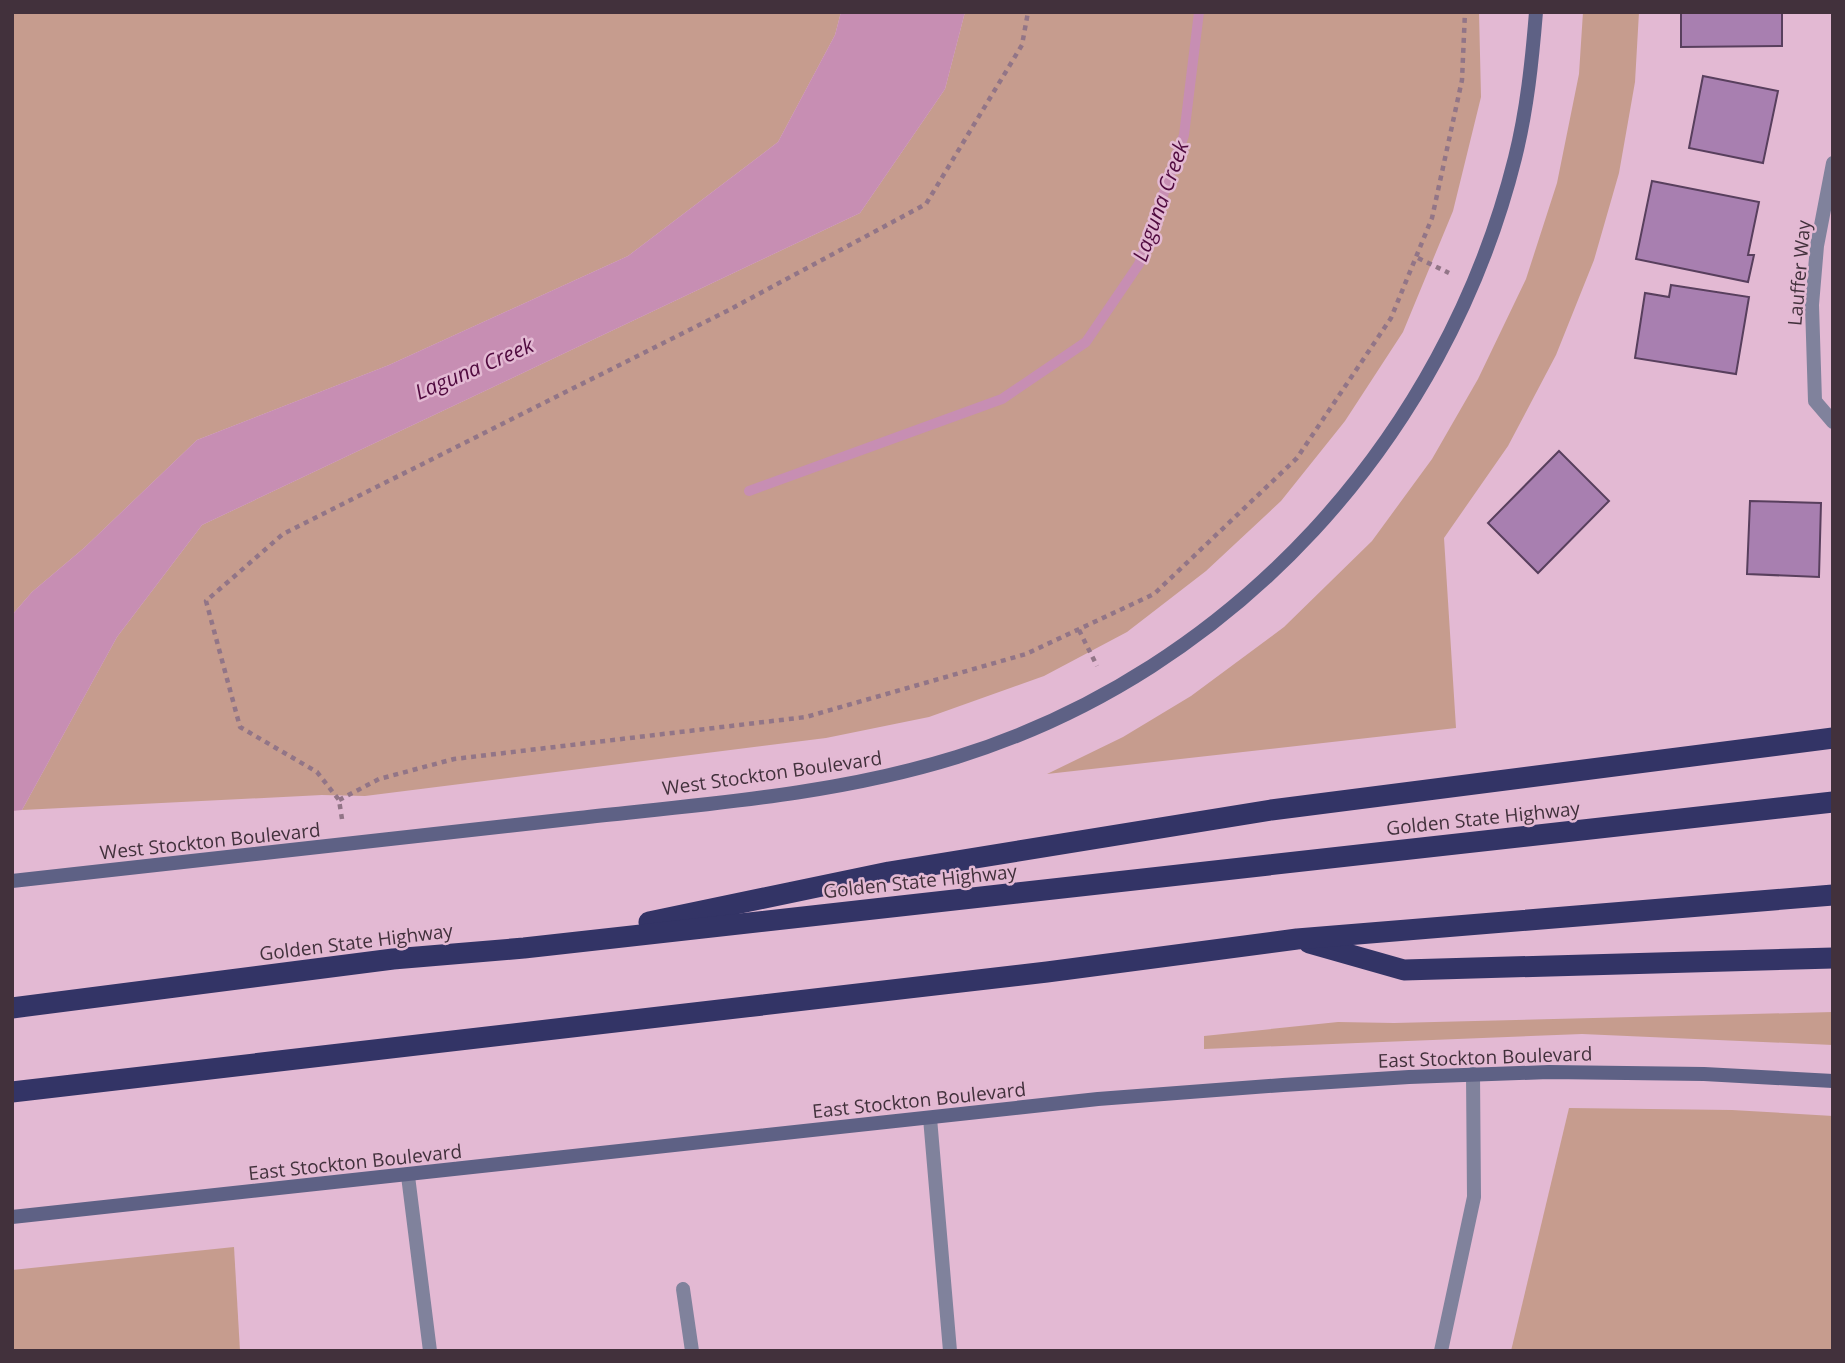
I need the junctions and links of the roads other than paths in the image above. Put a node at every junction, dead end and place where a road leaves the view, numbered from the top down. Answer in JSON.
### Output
{"nodes":[{"id":1,"x":1536,"y":12,"type":"edge"},
{"id":2,"x":1833,"y":163,"type":"edge"},
{"id":3,"x":1833,"y":422,"type":"edge"},
{"id":4,"x":1833,"y":737,"type":"edge"},
{"id":5,"x":1833,"y":802,"type":"edge"},
{"id":6,"x":12,"y":881,"type":"edge"},
{"id":7,"x":1833,"y":895,"type":"edge"},
{"id":8,"x":1297,"y":939,"type":"junction"},
{"id":9,"x":524,"y":948,"type":"junction"},
{"id":10,"x":1833,"y":958,"type":"edge"},
{"id":11,"x":12,"y":1008,"type":"edge"},
{"id":12,"x":1474,"y":1074,"type":"junction"},
{"id":13,"x":1833,"y":1081,"type":"edge"},
{"id":14,"x":12,"y":1092,"type":"edge"},
{"id":15,"x":930,"y":1118,"type":"junction"},
{"id":16,"x":408,"y":1176,"type":"junction"},
{"id":17,"x":12,"y":1217,"type":"edge"},
{"id":18,"x":683,"y":1289,"type":"dead end"},
{"id":19,"x":430,"y":1351,"type":"edge"},
{"id":20,"x":692,"y":1351,"type":"edge"},
{"id":21,"x":950,"y":1351,"type":"edge"},
{"id":22,"x":1441,"y":1351,"type":"edge"}],
"edges":[{"from":1,"to":6,"type":"street","name":"West Stockton Boulevard"},
{"from":2,"to":3,"type":"street","name":"Lauffer Way"},
{"from":4,"to":9,"type":"highway"},
{"from":5,"to":9,"type":"highway","name":"Golden State Highway"},
{"from":7,"to":8,"type":"highway"},
{"from":8,"to":10,"type":"highway"},
{"from":8,"to":14,"type":"highway"},
{"from":9,"to":11,"type":"highway","name":"Golden State Highway"},
{"from":12,"to":13,"type":"street","name":"East Stockton Boulevard"},
{"from":12,"to":15,"type":"street","name":"East Stockton Boulevard"},
{"from":12,"to":22,"type":"street"},
{"from":15,"to":16,"type":"street","name":"East Stockton Boulevard"},
{"from":15,"to":21,"type":"street"},
{"from":16,"to":17,"type":"street","name":"East Stockton Boulevard"},
{"from":16,"to":19,"type":"street"},
{"from":18,"to":20,"type":"street"}]}
